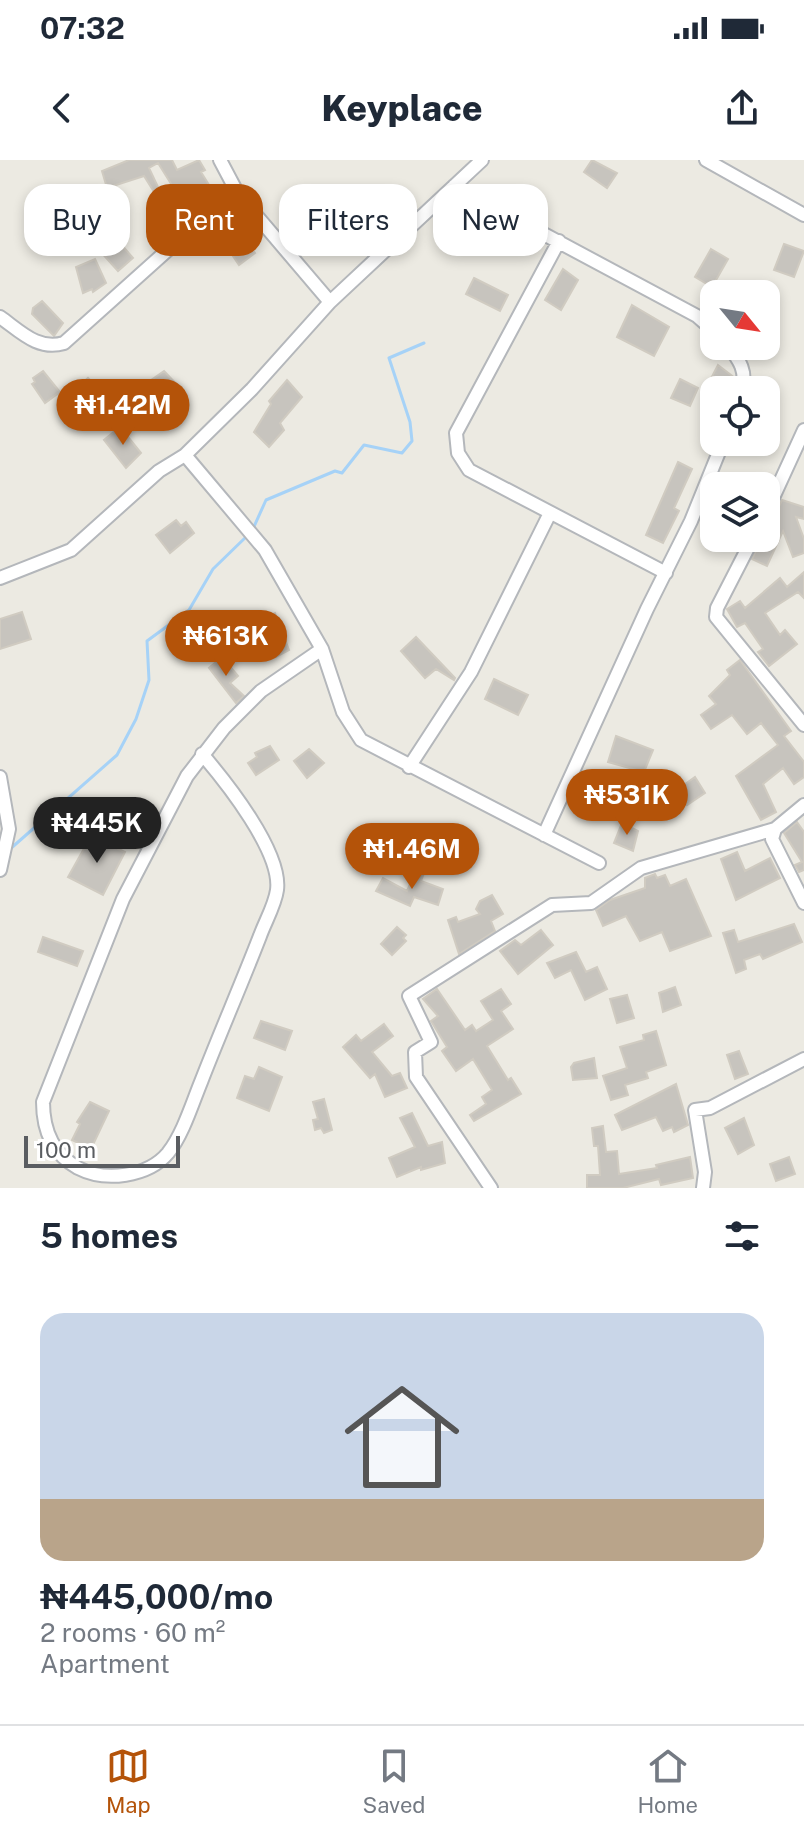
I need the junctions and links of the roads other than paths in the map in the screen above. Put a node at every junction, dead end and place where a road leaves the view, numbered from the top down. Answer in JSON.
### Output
{"nodes":[{"id":1,"x":220,"y":160,"type":"edge"},
{"id":2,"x":482,"y":160,"type":"edge"},
{"id":3,"x":706,"y":160,"type":"edge"},
{"id":4,"x":233,"y":184,"type":"edge"},
{"id":5,"x":456,"y":184,"type":"edge"},
{"id":6,"x":433,"y":206,"type":"edge"},
{"id":7,"x":804,"y":215,"type":"edge"},
{"id":8,"x":263,"y":223,"type":"edge"},
{"id":9,"x":548,"y":235,"type":"edge"},
{"id":10,"x":559,"y":241,"type":"junction"},
{"id":11,"x":161,"y":256,"type":"edge"},
{"id":12,"x":330,"y":302,"type":"junction"},
{"id":13,"x":0,"y":317,"type":"edge"},
{"id":14,"x":700,"y":319,"type":"edge"},
{"id":15,"x":804,"y":430,"type":"edge"},
{"id":16,"x":185,"y":455,"type":"junction"},
{"id":17,"x":717,"y":456,"type":"edge"},
{"id":18,"x":780,"y":482,"type":"edge"},
{"id":19,"x":550,"y":513,"type":"junction"},
{"id":20,"x":746,"y":552,"type":"edge"},
{"id":21,"x":666,"y":573,"type":"junction"},
{"id":22,"x":0,"y":578,"type":"edge"},
{"id":23,"x":322,"y":649,"type":"junction"},
{"id":24,"x":802,"y":716,"type":"edge"},
{"id":25,"x":202,"y":754,"type":"junction"},
{"id":26,"x":409,"y":767,"type":"junction"},
{"id":27,"x":0,"y":777,"type":"edge"},
{"id":28,"x":804,"y":805,"type":"edge"},
{"id":29,"x":775,"y":829,"type":"junction"},
{"id":30,"x":544,"y":835,"type":"junction"},
{"id":31,"x":599,"y":863,"type":"dead end"},
{"id":32,"x":0,"y":870,"type":"edge"},
{"id":33,"x":804,"y":903,"type":"edge"},
{"id":34,"x":804,"y":1059,"type":"edge"},
{"id":35,"x":491,"y":1188,"type":"edge"},
{"id":36,"x":703,"y":1188,"type":"edge"}],
"edges":[{"from":1,"to":4,"type":"street"},
{"from":2,"to":5,"type":"street"},
{"from":3,"to":7,"type":"street"},
{"from":6,"to":12,"type":"street"},
{"from":8,"to":12,"type":"street"},
{"from":9,"to":10,"type":"street"},
{"from":10,"to":14,"type":"street"},
{"from":10,"to":19,"type":"street"},
{"from":11,"to":13,"type":"street"},
{"from":12,"to":16,"type":"street"},
{"from":15,"to":18,"type":"street"},
{"from":16,"to":22,"type":"street"},
{"from":16,"to":23,"type":"street"},
{"from":17,"to":21,"type":"street"},
{"from":19,"to":21,"type":"street"},
{"from":19,"to":26,"type":"street"},
{"from":20,"to":24,"type":"street"},
{"from":21,"to":30,"type":"street"},
{"from":23,"to":25,"type":"street"},
{"from":23,"to":26,"type":"street"},
{"from":25,"to":25,"type":"street"},
{"from":26,"to":30,"type":"street"},
{"from":27,"to":32,"type":"street"},
{"from":28,"to":29,"type":"street"},
{"from":29,"to":33,"type":"street"},
{"from":29,"to":35,"type":"street"},
{"from":30,"to":31,"type":"street"},
{"from":34,"to":36,"type":"street"}]}
